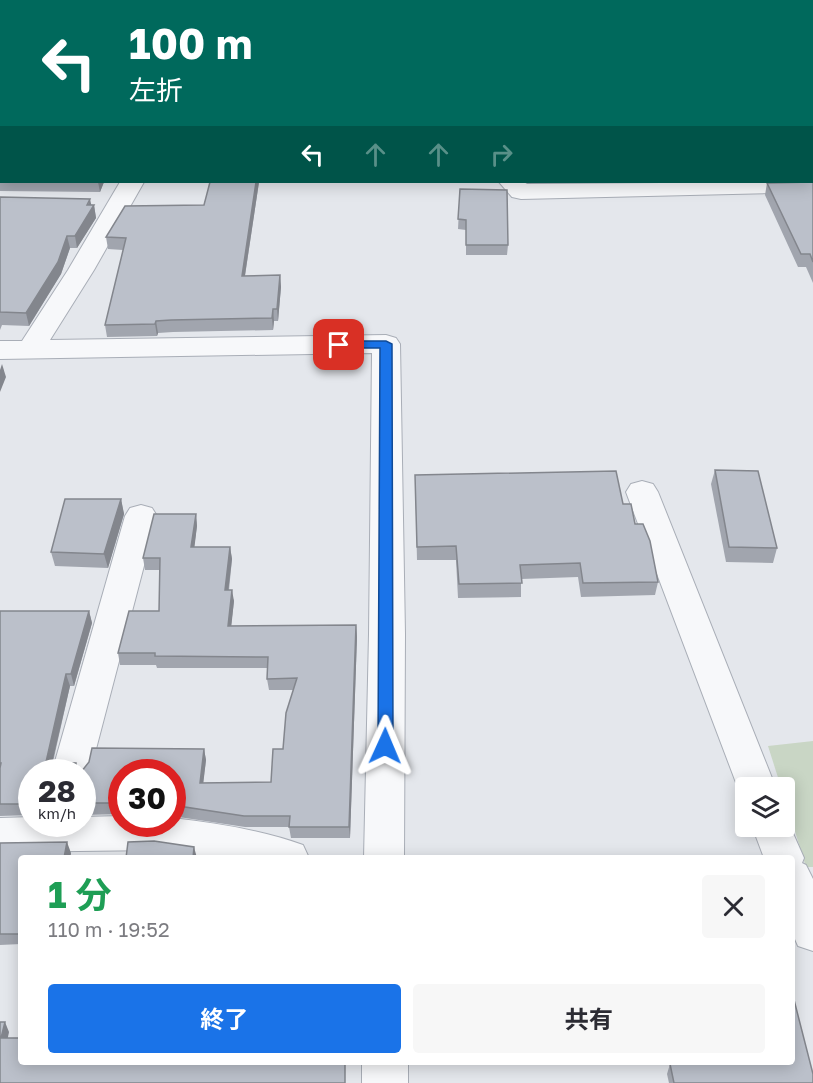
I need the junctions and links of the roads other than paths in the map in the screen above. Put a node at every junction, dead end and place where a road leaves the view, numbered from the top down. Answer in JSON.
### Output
{"nodes":[{"id":1,"x":512,"y":183,"type":"edge"},
{"id":2,"x":813,"y":186,"type":"edge"},
{"id":3,"x":117,"y":195,"type":"edge"},
{"id":4,"x":15,"y":350,"type":"edge"},
{"id":5,"x":642,"y":492,"type":"dead end"},
{"id":6,"x":141,"y":516,"type":"dead end"},
{"id":7,"x":75,"y":759,"type":"edge"},
{"id":8,"x":753,"y":777,"type":"edge"},
{"id":9,"x":96,"y":831,"type":"edge"},
{"id":10,"x":18,"y":833,"type":"edge"},
{"id":11,"x":0,"y":835,"type":"edge"},
{"id":12,"x":776,"y":837,"type":"edge"},
{"id":13,"x":276,"y":855,"type":"edge"},
{"id":14,"x":384,"y":855,"type":"edge"},
{"id":15,"x":783,"y":855,"type":"edge"},
{"id":16,"x":795,"y":886,"type":"edge"},
{"id":17,"x":795,"y":934,"type":"edge"},
{"id":18,"x":813,"y":934,"type":"edge"},
{"id":19,"x":385,"y":1065,"type":"edge"},
{"id":20,"x":385,"y":1083,"type":"edge"}],
"edges":[{"from":1,"to":2,"type":"street"},
{"from":3,"to":4,"type":"street"},
{"from":4,"to":14,"type":"street"},
{"from":5,"to":8,"type":"street"},
{"from":6,"to":7,"type":"street"},
{"from":9,"to":13,"type":"street"},
{"from":10,"to":11,"type":"street"},
{"from":12,"to":15,"type":"street"},
{"from":16,"to":18,"type":"street"},
{"from":17,"to":18,"type":"street"},
{"from":19,"to":20,"type":"street"}]}
